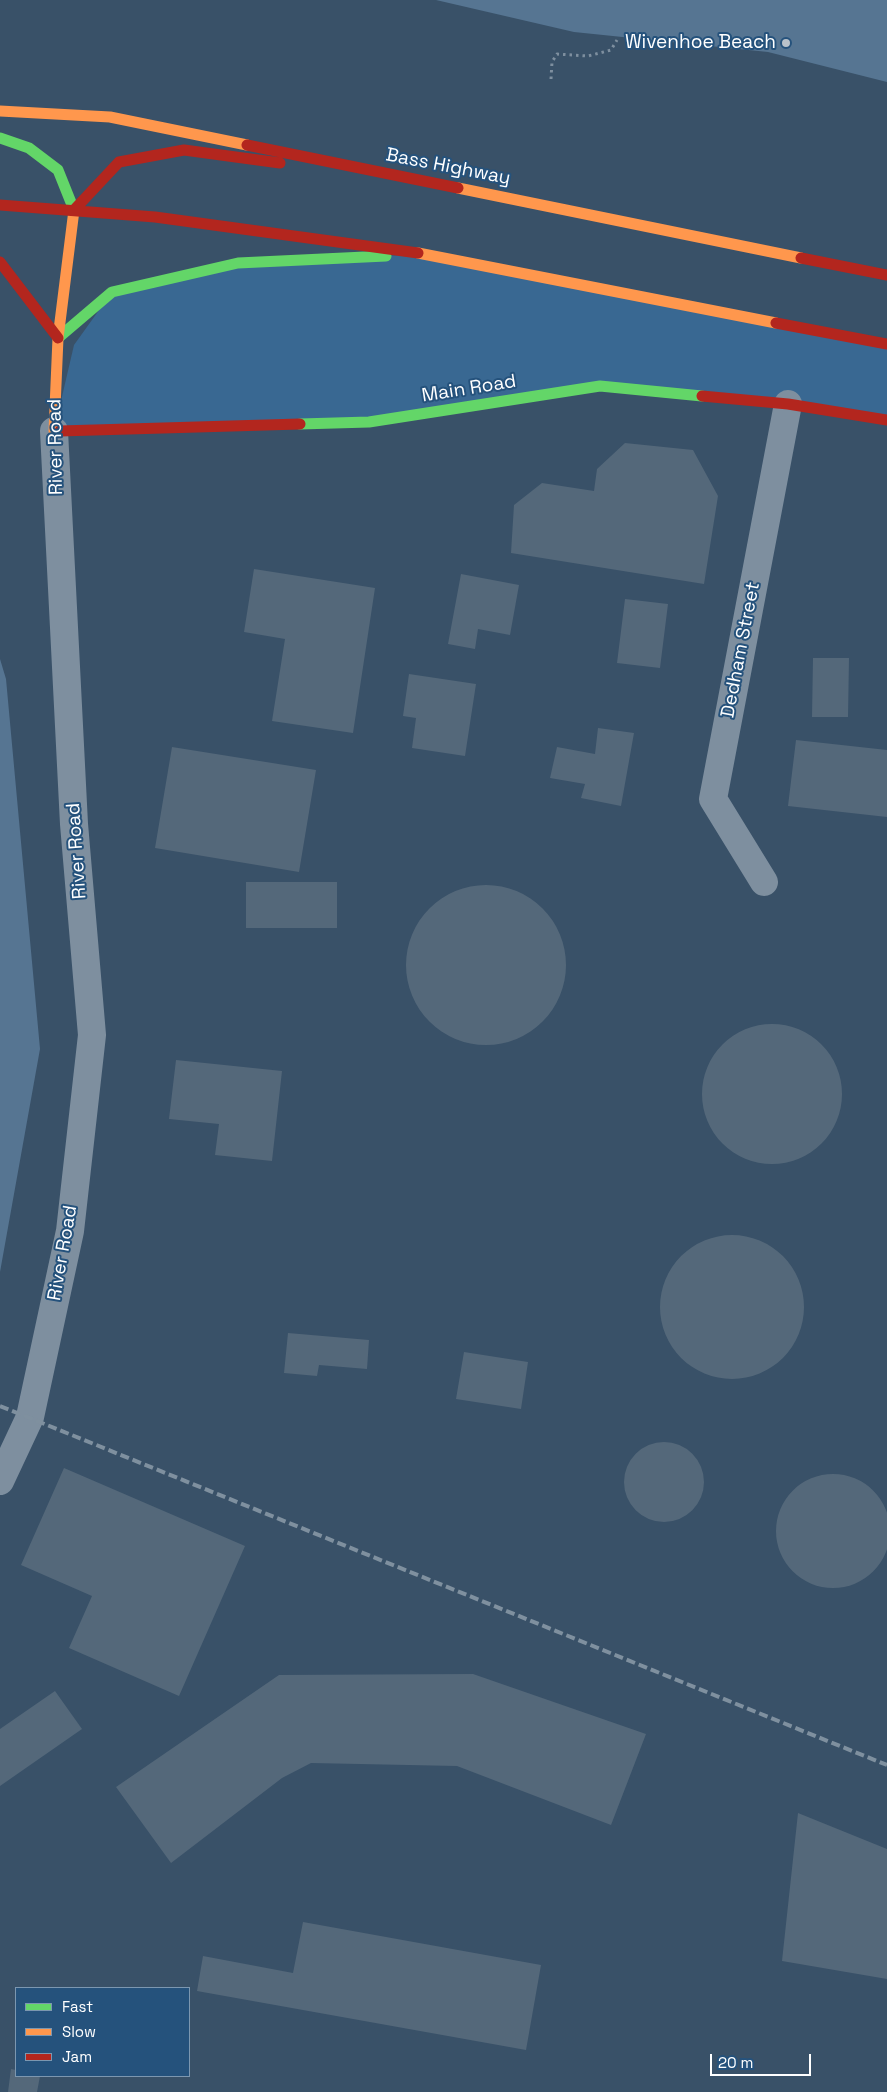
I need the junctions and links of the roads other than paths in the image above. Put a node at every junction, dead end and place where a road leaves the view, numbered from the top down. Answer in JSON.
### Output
{"nodes":[{"id":1,"x":0,"y":111,"type":"edge"},
{"id":2,"x":0,"y":138,"type":"edge"},
{"id":3,"x":496,"y":194,"type":"junction"},
{"id":4,"x":0,"y":205,"type":"edge"},
{"id":5,"x":74,"y":210,"type":"junction"},
{"id":6,"x":422,"y":254,"type":"junction"},
{"id":7,"x":0,"y":262,"type":"edge"},
{"id":8,"x":887,"y":275,"type":"edge"},
{"id":9,"x":58,"y":338,"type":"junction"},
{"id":10,"x":887,"y":344,"type":"edge"},
{"id":11,"x":788,"y":404,"type":"junction"},
{"id":12,"x":887,"y":420,"type":"edge"},
{"id":13,"x":54,"y":431,"type":"junction"},
{"id":14,"x":764,"y":882,"type":"dead end"},
{"id":15,"x":0,"y":1481,"type":"edge"}],
"edges":[{"from":1,"to":3,"type":"main road","name":"Bass Highway"},
{"from":2,"to":5,"type":"main road"},
{"from":3,"to":5,"type":"main road"},
{"from":3,"to":8,"type":"main road","name":"Bass Highway"},
{"from":4,"to":5,"type":"main road"},
{"from":5,"to":6,"type":"main road"},
{"from":5,"to":9,"type":"main road","name":"River Road"},
{"from":6,"to":9,"type":"main road"},
{"from":6,"to":10,"type":"main road"},
{"from":7,"to":9,"type":"main road"},
{"from":9,"to":13,"type":"main road","name":"River Road"},
{"from":11,"to":12,"type":"main road","name":"Main Road"},
{"from":11,"to":13,"type":"main road","name":"Main Road"},
{"from":11,"to":14,"type":"street","name":"Dedham Street"},
{"from":13,"to":15,"type":"street","name":"River Road"}]}
